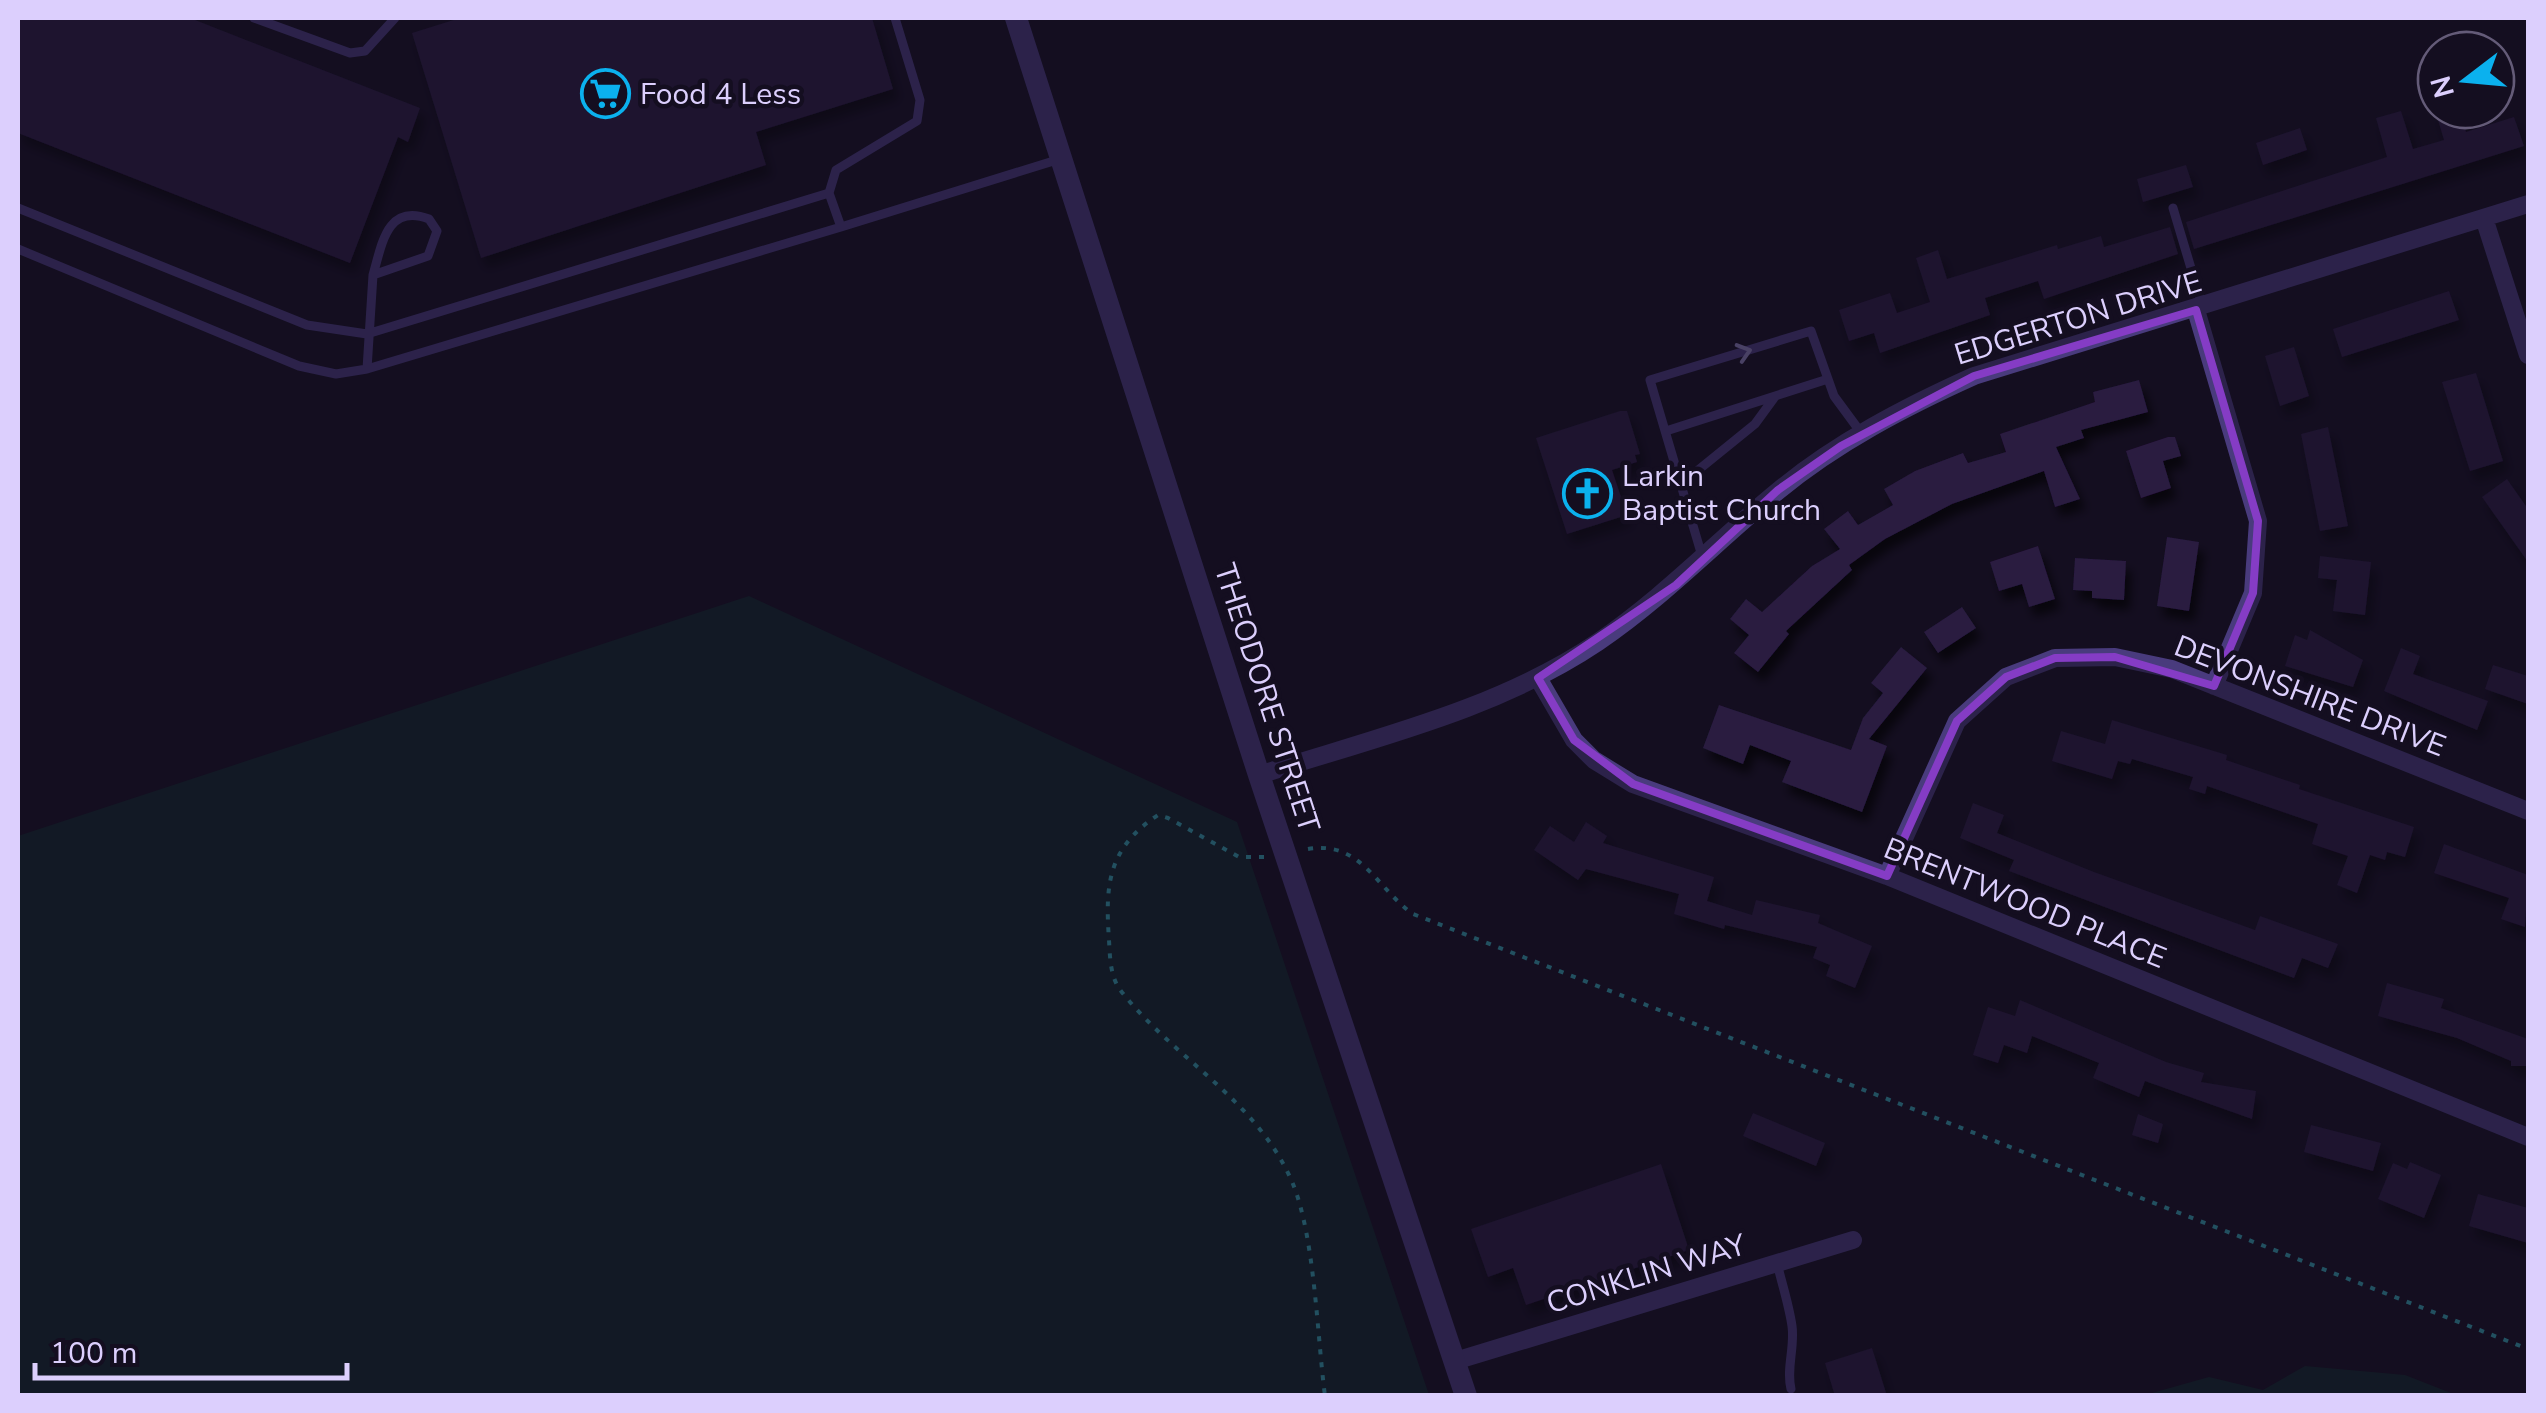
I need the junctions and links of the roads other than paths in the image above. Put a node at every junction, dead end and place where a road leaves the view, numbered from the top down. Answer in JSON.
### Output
{"nodes":[{"id":1,"x":254,"y":18,"type":"edge"},
{"id":2,"x":394,"y":18,"type":"edge"},
{"id":3,"x":895,"y":18,"type":"edge"},
{"id":4,"x":1016,"y":18,"type":"edge"},
{"id":5,"x":1063,"y":158,"type":"junction"},
{"id":6,"x":829,"y":194,"type":"junction"},
{"id":7,"x":2528,"y":204,"type":"edge"},
{"id":8,"x":18,"y":208,"type":"edge"},
{"id":9,"x":2173,"y":208,"type":"dead end"},
{"id":10,"x":2484,"y":218,"type":"junction"},
{"id":11,"x":841,"y":227,"type":"junction"},
{"id":12,"x":18,"y":249,"type":"edge"},
{"id":13,"x":372,"y":274,"type":"junction"},
{"id":14,"x":2200,"y":308,"type":"junction"},
{"id":15,"x":368,"y":334,"type":"junction"},
{"id":16,"x":2528,"y":355,"type":"edge"},
{"id":17,"x":367,"y":370,"type":"junction"},
{"id":18,"x":1828,"y":379,"type":"junction"},
{"id":19,"x":1775,"y":396,"type":"junction"},
{"id":20,"x":1666,"y":431,"type":"junction"},
{"id":21,"x":1862,"y":434,"type":"junction"},
{"id":22,"x":1681,"y":484,"type":"junction"},
{"id":23,"x":1704,"y":559,"type":"junction"},
{"id":24,"x":1538,"y":678,"type":"junction"},
{"id":25,"x":2214,"y":686,"type":"junction"},
{"id":26,"x":1260,"y":775,"type":"junction"},
{"id":27,"x":2528,"y":811,"type":"edge"},
{"id":28,"x":1887,"y":876,"type":"junction"},
{"id":29,"x":2528,"y":1136,"type":"edge"},
{"id":30,"x":1853,"y":1240,"type":"dead end"},
{"id":31,"x":1777,"y":1263,"type":"junction"},
{"id":32,"x":1455,"y":1361,"type":"junction"},
{"id":33,"x":1791,"y":1389,"type":"dead end"},
{"id":34,"x":1466,"y":1396,"type":"edge"}],
"edges":[{"from":1,"to":2,"type":"lane"},
{"from":3,"to":6,"type":"lane"},
{"from":4,"to":5,"type":"street","name":"THEODORE STREET"},
{"from":5,"to":11,"type":"lane"},
{"from":5,"to":26,"type":"street","name":"THEODORE STREET"},
{"from":6,"to":11,"type":"lane"},
{"from":6,"to":15,"type":"lane"},
{"from":7,"to":10,"type":"street","name":"EDGERTON DRIVE"},
{"from":8,"to":15,"type":"lane"},
{"from":9,"to":14,"type":"lane"},
{"from":10,"to":14,"type":"street","name":"EDGERTON DRIVE"},
{"from":10,"to":16,"type":"street"},
{"from":11,"to":17,"type":"lane"},
{"from":12,"to":17,"type":"lane"},
{"from":13,"to":13,"type":"lane"},
{"from":13,"to":15,"type":"lane"},
{"from":14,"to":21,"type":"street","name":"EDGERTON DRIVE"},
{"from":14,"to":25,"type":"street"},
{"from":15,"to":17,"type":"lane"},
{"from":18,"to":19,"type":"lane"},
{"from":20,"to":18,"type":"lane","one_way":true},
{"from":18,"to":21,"type":"lane"},
{"from":19,"to":20,"type":"lane"},
{"from":19,"to":22,"type":"lane"},
{"from":20,"to":22,"type":"lane"},
{"from":21,"to":23,"type":"street","name":"EDGERTON DRIVE"},
{"from":22,"to":23,"type":"lane"},
{"from":23,"to":24,"type":"street","name":"EDGERTON DRIVE"},
{"from":24,"to":26,"type":"street","name":"EDGERTON DRIVE"},
{"from":24,"to":28,"type":"street","name":"BRENTWOOD PLACE"},
{"from":25,"to":27,"type":"street","name":"DEVONSHIRE DRIVE"},
{"from":25,"to":28,"type":"street","name":"DEVONSHIRE DRIVE"},
{"from":26,"to":32,"type":"street","name":"THEODORE STREET"},
{"from":28,"to":29,"type":"street","name":"BRENTWOOD PLACE"},
{"from":30,"to":31,"type":"street","name":"CONKLIN WAY"},
{"from":31,"to":32,"type":"street","name":"CONKLIN WAY"},
{"from":31,"to":33,"type":"lane"},
{"from":32,"to":34,"type":"street","name":"THEODORE STREET"}]}
